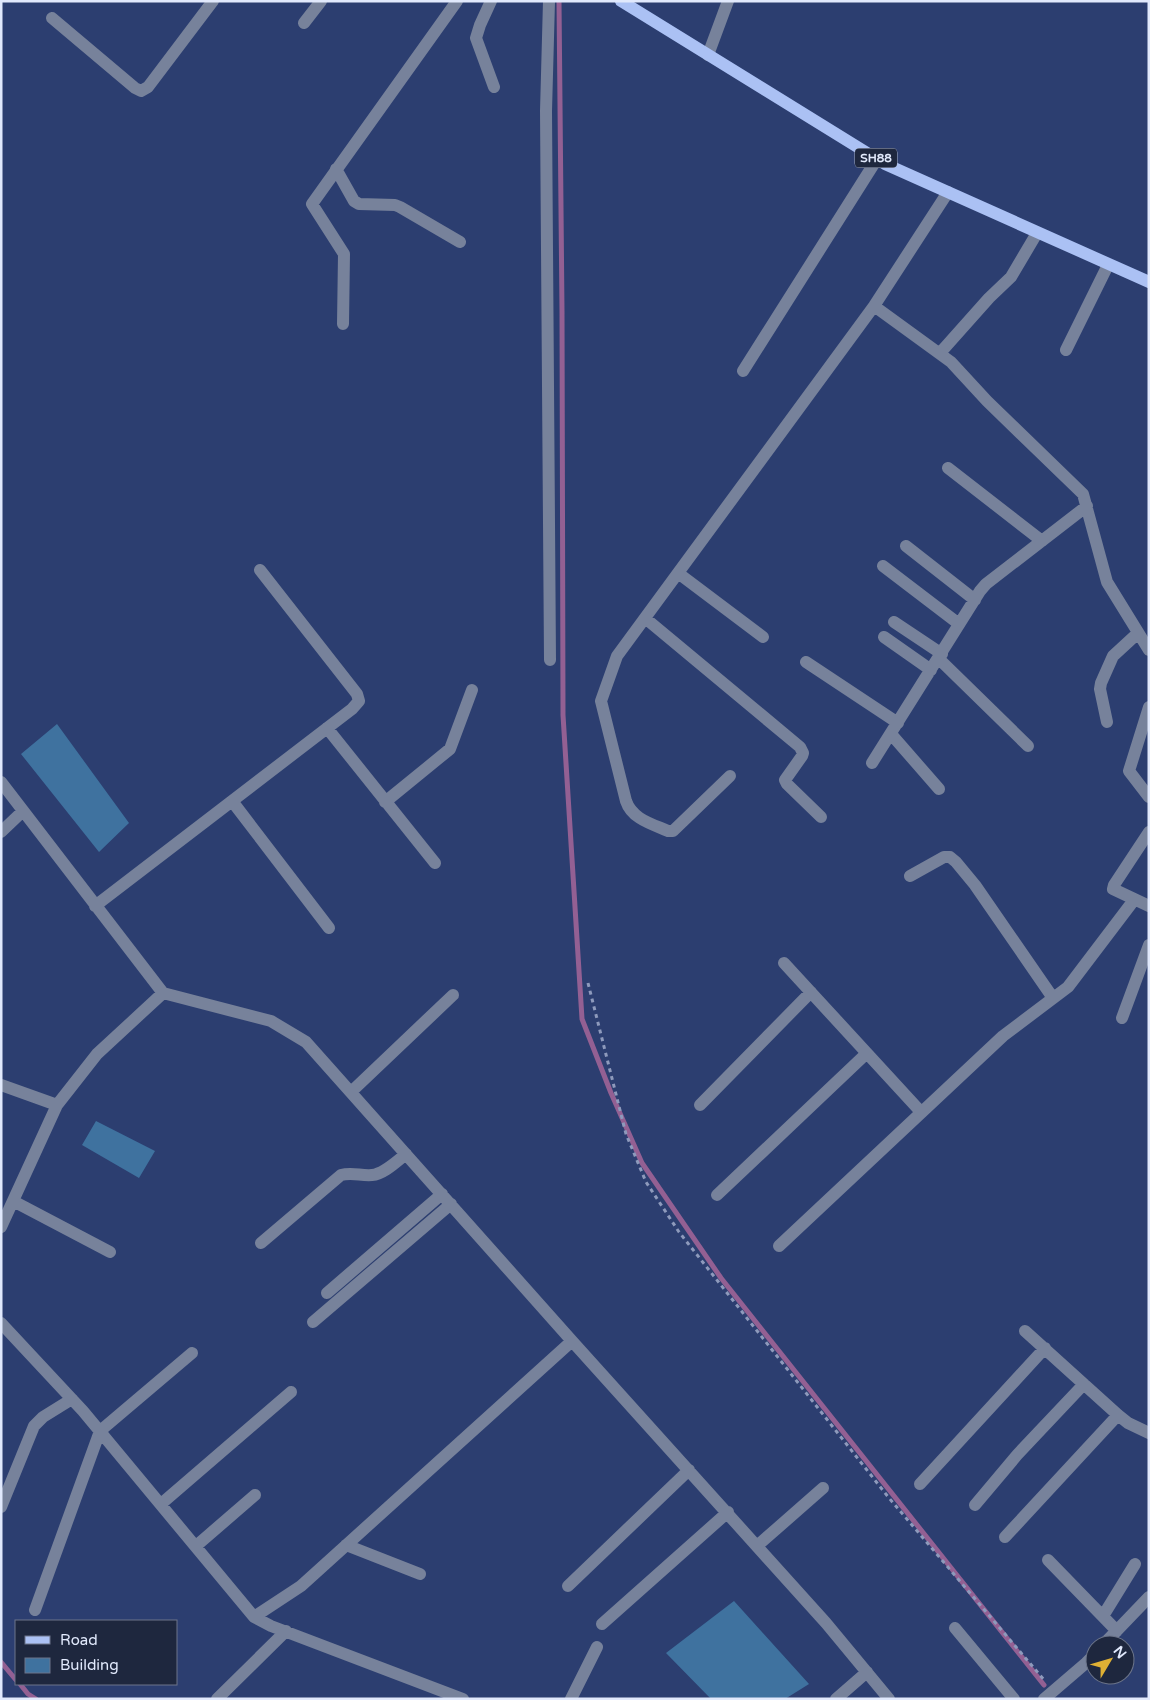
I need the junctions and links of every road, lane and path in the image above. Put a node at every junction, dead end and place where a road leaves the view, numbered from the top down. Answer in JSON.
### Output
{"nodes":[{"id":1,"x":213,"y":1,"type":"edge"},
{"id":2,"x":321,"y":1,"type":"edge"},
{"id":3,"x":457,"y":1,"type":"edge"},
{"id":4,"x":491,"y":1,"type":"edge"},
{"id":5,"x":549,"y":1,"type":"edge"},
{"id":6,"x":621,"y":1,"type":"edge"},
{"id":7,"x":728,"y":1,"type":"edge"},
{"id":8,"x":52,"y":18,"type":"dead end"},
{"id":9,"x":304,"y":23,"type":"dead end"},
{"id":10,"x":708,"y":55,"type":"junction"},
{"id":11,"x":494,"y":87,"type":"dead end"},
{"id":12,"x":877,"y":159,"type":"junction"},
{"id":13,"x":336,"y":169,"type":"junction"},
{"id":14,"x":948,"y":192,"type":"junction"},
{"id":15,"x":1037,"y":233,"type":"junction"},
{"id":16,"x":460,"y":242,"type":"dead end"},
{"id":17,"x":1108,"y":265,"type":"junction"},
{"id":18,"x":1149,"y":282,"type":"edge"},
{"id":19,"x":874,"y":306,"type":"junction"},
{"id":20,"x":343,"y":324,"type":"dead end"},
{"id":21,"x":1066,"y":350,"type":"dead end"},
{"id":22,"x":940,"y":353,"type":"junction"},
{"id":23,"x":743,"y":371,"type":"dead end"},
{"id":24,"x":948,"y":468,"type":"dead end"},
{"id":25,"x":1087,"y":506,"type":"junction"},
{"id":26,"x":1042,"y":541,"type":"junction"},
{"id":27,"x":906,"y":546,"type":"dead end"},
{"id":28,"x":883,"y":566,"type":"dead end"},
{"id":29,"x":260,"y":570,"type":"dead end"},
{"id":30,"x":678,"y":573,"type":"junction"},
{"id":31,"x":975,"y":600,"type":"junction"},
{"id":32,"x":645,"y":618,"type":"junction"},
{"id":33,"x":894,"y":622,"type":"dead end"},
{"id":34,"x":959,"y":624,"type":"junction"},
{"id":35,"x":1138,"y":633,"type":"junction"},
{"id":36,"x":764,"y":637,"type":"dead end"},
{"id":37,"x":884,"y":637,"type":"dead end"},
{"id":38,"x":1149,"y":650,"type":"edge"},
{"id":39,"x":940,"y":656,"type":"junction"},
{"id":40,"x":550,"y":660,"type":"dead end"},
{"id":41,"x":806,"y":662,"type":"dead end"},
{"id":42,"x":931,"y":670,"type":"junction"},
{"id":43,"x":472,"y":690,"type":"dead end"},
{"id":44,"x":1149,"y":706,"type":"edge"},
{"id":45,"x":1107,"y":722,"type":"dead end"},
{"id":46,"x":328,"y":728,"type":"junction"},
{"id":47,"x":895,"y":728,"type":"junction"},
{"id":48,"x":1028,"y":746,"type":"dead end"},
{"id":49,"x":872,"y":763,"type":"dead end"},
{"id":50,"x":730,"y":776,"type":"dead end"},
{"id":51,"x":1,"y":782,"type":"edge"},
{"id":52,"x":939,"y":789,"type":"dead end"},
{"id":53,"x":1149,"y":797,"type":"edge"},
{"id":54,"x":232,"y":801,"type":"junction"},
{"id":55,"x":385,"y":802,"type":"junction"},
{"id":56,"x":23,"y":811,"type":"junction"},
{"id":57,"x":821,"y":817,"type":"dead end"},
{"id":58,"x":1,"y":832,"type":"edge"},
{"id":59,"x":1149,"y":832,"type":"edge"},
{"id":60,"x":435,"y":863,"type":"dead end"},
{"id":61,"x":910,"y":876,"type":"dead end"},
{"id":62,"x":1134,"y":900,"type":"junction"},
{"id":63,"x":95,"y":906,"type":"junction"},
{"id":64,"x":1149,"y":906,"type":"edge"},
{"id":65,"x":329,"y":928,"type":"dead end"},
{"id":66,"x":1149,"y":945,"type":"edge"},
{"id":67,"x":784,"y":963,"type":"dead end"},
{"id":68,"x":588,"y":983,"type":"dead end"},
{"id":69,"x":811,"y":992,"type":"junction"},
{"id":70,"x":163,"y":993,"type":"junction"},
{"id":71,"x":452,"y":995,"type":"dead end"},
{"id":72,"x":1053,"y":998,"type":"junction"},
{"id":73,"x":1122,"y":1018,"type":"dead end"},
{"id":74,"x":867,"y":1053,"type":"junction"},
{"id":75,"x":1,"y":1085,"type":"edge"},
{"id":76,"x":351,"y":1092,"type":"junction"},
{"id":77,"x":56,"y":1105,"type":"junction"},
{"id":78,"x":700,"y":1105,"type":"dead end"},
{"id":79,"x":922,"y":1112,"type":"junction"},
{"id":80,"x":406,"y":1154,"type":"junction"},
{"id":81,"x":717,"y":1196,"type":"dead end"},
{"id":82,"x":446,"y":1199,"type":"junction"},
{"id":83,"x":13,"y":1201,"type":"junction"},
{"id":84,"x":1,"y":1228,"type":"edge"},
{"id":85,"x":261,"y":1243,"type":"dead end"},
{"id":86,"x":779,"y":1246,"type":"dead end"},
{"id":87,"x":110,"y":1252,"type":"dead end"},
{"id":88,"x":328,"y":1293,"type":"dead end"},
{"id":89,"x":313,"y":1322,"type":"dead end"},
{"id":90,"x":1,"y":1323,"type":"edge"},
{"id":91,"x":1025,"y":1330,"type":"dead end"},
{"id":92,"x":572,"y":1341,"type":"junction"},
{"id":93,"x":1045,"y":1348,"type":"junction"},
{"id":94,"x":192,"y":1353,"type":"dead end"},
{"id":95,"x":1084,"y":1384,"type":"junction"},
{"id":96,"x":292,"y":1392,"type":"dead end"},
{"id":97,"x":72,"y":1399,"type":"junction"},
{"id":98,"x":1118,"y":1416,"type":"junction"},
{"id":99,"x":100,"y":1431,"type":"junction"},
{"id":100,"x":1149,"y":1433,"type":"edge"},
{"id":101,"x":689,"y":1470,"type":"junction"},
{"id":102,"x":920,"y":1484,"type":"dead end"},
{"id":103,"x":823,"y":1488,"type":"dead end"},
{"id":104,"x":255,"y":1495,"type":"dead end"},
{"id":105,"x":160,"y":1504,"type":"junction"},
{"id":106,"x":975,"y":1505,"type":"dead end"},
{"id":107,"x":1,"y":1507,"type":"edge"},
{"id":108,"x":728,"y":1512,"type":"junction"},
{"id":109,"x":1005,"y":1537,"type":"dead end"},
{"id":110,"x":346,"y":1545,"type":"junction"},
{"id":111,"x":196,"y":1546,"type":"junction"},
{"id":112,"x":757,"y":1546,"type":"junction"},
{"id":113,"x":1048,"y":1560,"type":"dead end"},
{"id":114,"x":1135,"y":1564,"type":"dead end"},
{"id":115,"x":420,"y":1574,"type":"dead end"},
{"id":116,"x":568,"y":1586,"type":"dead end"},
{"id":117,"x":1149,"y":1597,"type":"edge"},
{"id":118,"x":35,"y":1610,"type":"dead end"},
{"id":119,"x":254,"y":1616,"type":"junction"},
{"id":120,"x":1103,"y":1616,"type":"junction"},
{"id":121,"x":602,"y":1624,"type":"dead end"},
{"id":122,"x":955,"y":1628,"type":"dead end"},
{"id":123,"x":286,"y":1631,"type":"junction"},
{"id":124,"x":1117,"y":1631,"type":"junction"},
{"id":125,"x":1113,"y":1635,"type":"edge"},
{"id":126,"x":597,"y":1647,"type":"dead end"},
{"id":127,"x":1085,"y":1663,"type":"edge"},
{"id":128,"x":867,"y":1672,"type":"junction"},
{"id":129,"x":439,"y":1689,"type":"junction"},
{"id":130,"x":1049,"y":1695,"type":"edge"},
{"id":131,"x":217,"y":1699,"type":"edge"},
{"id":132,"x":428,"y":1699,"type":"edge"},
{"id":133,"x":463,"y":1699,"type":"edge"},
{"id":134,"x":571,"y":1699,"type":"edge"},
{"id":135,"x":836,"y":1699,"type":"edge"},
{"id":136,"x":889,"y":1699,"type":"edge"},
{"id":137,"x":1014,"y":1699,"type":"edge"}],
"edges":[{"from":1,"to":8,"type":"street"},
{"from":2,"to":9,"type":"street"},
{"from":3,"to":13,"type":"street"},
{"from":4,"to":11,"type":"street"},
{"from":5,"to":40,"type":"street"},
{"from":6,"to":10,"type":"main road","number":"SH88"},
{"from":7,"to":10,"type":"street"},
{"from":10,"to":12,"type":"main road","number":"SH88"},
{"from":12,"to":14,"type":"main road","number":"SH88"},
{"from":12,"to":23,"type":"street"},
{"from":13,"to":16,"type":"street"},
{"from":13,"to":20,"type":"street"},
{"from":14,"to":15,"type":"main road","number":"SH88"},
{"from":14,"to":19,"type":"street"},
{"from":15,"to":17,"type":"main road","number":"SH88"},
{"from":15,"to":22,"type":"street"},
{"from":17,"to":18,"type":"main road","number":"SH88"},
{"from":17,"to":21,"type":"street"},
{"from":19,"to":22,"type":"street"},
{"from":19,"to":30,"type":"street"},
{"from":22,"to":25,"type":"street"},
{"from":24,"to":26,"type":"street"},
{"from":25,"to":26,"type":"street"},
{"from":25,"to":35,"type":"street"},
{"from":26,"to":31,"type":"street"},
{"from":27,"to":31,"type":"street"},
{"from":28,"to":34,"type":"street"},
{"from":29,"to":46,"type":"street"},
{"from":30,"to":32,"type":"street"},
{"from":30,"to":36,"type":"street"},
{"from":31,"to":34,"type":"street"},
{"from":32,"to":50,"type":"street"},
{"from":32,"to":57,"type":"street"},
{"from":33,"to":39,"type":"street"},
{"from":34,"to":39,"type":"street"},
{"from":35,"to":38,"type":"street"},
{"from":35,"to":45,"type":"street"},
{"from":37,"to":42,"type":"street"},
{"from":39,"to":42,"type":"street"},
{"from":39,"to":48,"type":"street"},
{"from":41,"to":47,"type":"street"},
{"from":42,"to":47,"type":"street"},
{"from":43,"to":55,"type":"street"},
{"from":44,"to":53,"type":"street"},
{"from":46,"to":54,"type":"street"},
{"from":46,"to":55,"type":"street"},
{"from":47,"to":49,"type":"street"},
{"from":47,"to":52,"type":"street"},
{"from":51,"to":56,"type":"street"},
{"from":54,"to":63,"type":"street"},
{"from":54,"to":65,"type":"street"},
{"from":55,"to":60,"type":"street"},
{"from":56,"to":58,"type":"street"},
{"from":56,"to":63,"type":"street"},
{"from":59,"to":62,"type":"street"},
{"from":61,"to":72,"type":"street"},
{"from":62,"to":64,"type":"street"},
{"from":62,"to":72,"type":"street"},
{"from":63,"to":70,"type":"street"},
{"from":66,"to":73,"type":"street"},
{"from":67,"to":69,"type":"street"},
{"from":68,"to":130,"type":"path"},
{"from":69,"to":74,"type":"street"},
{"from":69,"to":78,"type":"street"},
{"from":70,"to":76,"type":"street"},
{"from":70,"to":77,"type":"street"},
{"from":71,"to":76,"type":"street"},
{"from":72,"to":79,"type":"street"},
{"from":74,"to":79,"type":"street"},
{"from":74,"to":81,"type":"street"},
{"from":75,"to":77,"type":"street"},
{"from":76,"to":80,"type":"street"},
{"from":77,"to":83,"type":"street"},
{"from":79,"to":86,"type":"street"},
{"from":80,"to":82,"type":"street"},
{"from":80,"to":85,"type":"street"},
{"from":82,"to":88,"type":"street"},
{"from":82,"to":89,"type":"street"},
{"from":82,"to":92,"type":"street"},
{"from":83,"to":84,"type":"street"},
{"from":83,"to":87,"type":"street"},
{"from":90,"to":97,"type":"street"},
{"from":91,"to":93,"type":"street"},
{"from":92,"to":101,"type":"street"},
{"from":92,"to":110,"type":"street"},
{"from":93,"to":95,"type":"street"},
{"from":93,"to":102,"type":"street"},
{"from":94,"to":99,"type":"street"},
{"from":95,"to":98,"type":"street"},
{"from":95,"to":106,"type":"street"},
{"from":96,"to":105,"type":"street"},
{"from":97,"to":99,"type":"street"},
{"from":97,"to":107,"type":"street"},
{"from":98,"to":100,"type":"street"},
{"from":98,"to":109,"type":"street"},
{"from":99,"to":105,"type":"street"},
{"from":99,"to":118,"type":"street"},
{"from":101,"to":108,"type":"street"},
{"from":101,"to":116,"type":"street"},
{"from":103,"to":112,"type":"street"},
{"from":104,"to":111,"type":"street"},
{"from":105,"to":111,"type":"street"},
{"from":108,"to":112,"type":"street"},
{"from":108,"to":121,"type":"street"},
{"from":110,"to":115,"type":"street"},
{"from":110,"to":119,"type":"street"},
{"from":111,"to":119,"type":"street"},
{"from":112,"to":128,"type":"street"},
{"from":113,"to":120,"type":"street"},
{"from":114,"to":120,"type":"street"},
{"from":117,"to":124,"type":"street"},
{"from":119,"to":123,"type":"street"},
{"from":120,"to":124,"type":"street"},
{"from":122,"to":137,"type":"street"},
{"from":123,"to":129,"type":"street"},
{"from":123,"to":131,"type":"street"},
{"from":124,"to":125,"type":"street"},
{"from":126,"to":134,"type":"street"},
{"from":127,"to":130,"type":"street"},
{"from":128,"to":135,"type":"street"},
{"from":128,"to":136,"type":"street"},
{"from":129,"to":132,"type":"street"},
{"from":129,"to":133,"type":"street"}]}
